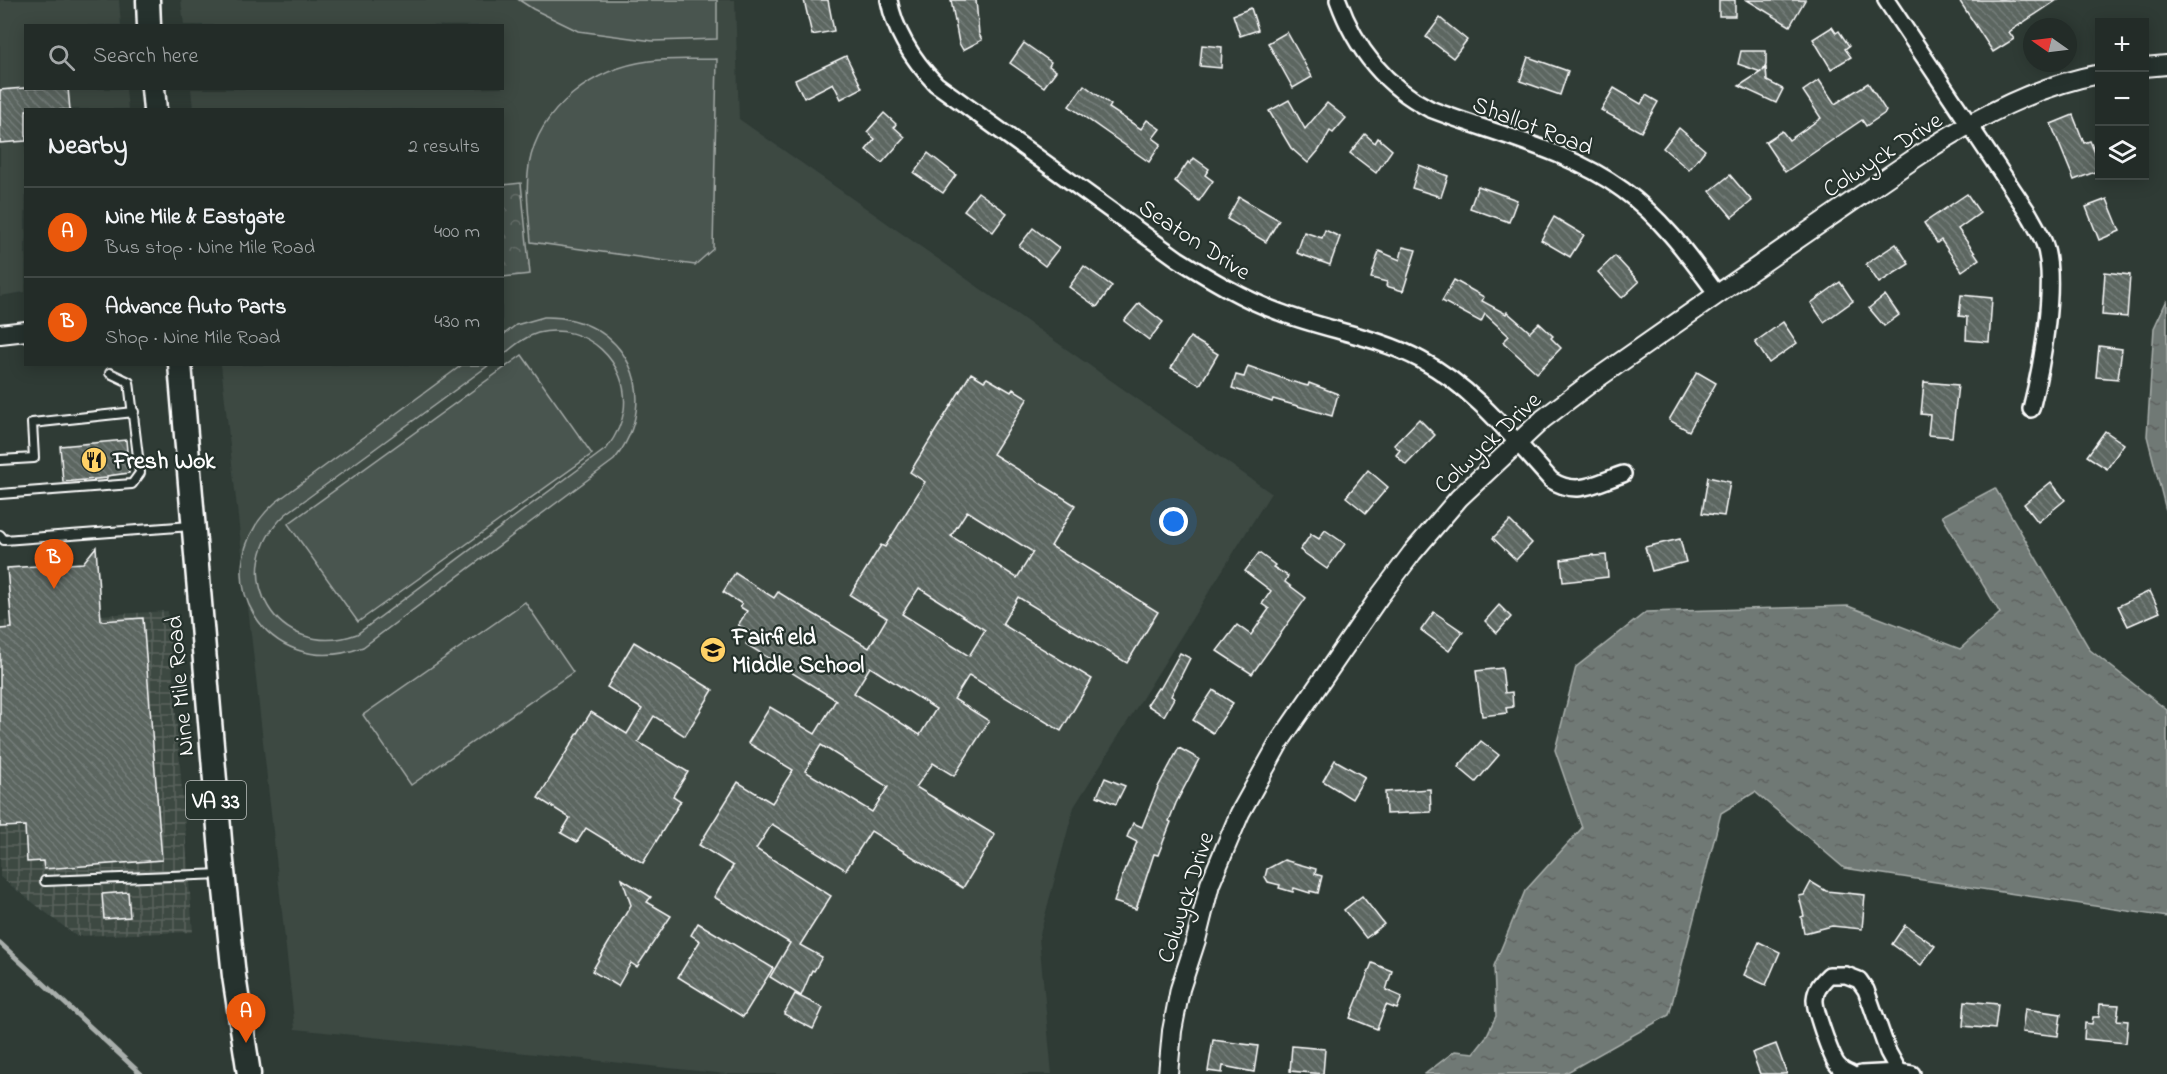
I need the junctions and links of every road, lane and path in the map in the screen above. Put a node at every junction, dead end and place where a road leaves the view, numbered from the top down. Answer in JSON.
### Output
{"nodes":[{"id":1,"x":148,"y":0,"type":"edge"},
{"id":2,"x":1338,"y":0,"type":"edge"},
{"id":3,"x":1886,"y":0,"type":"edge"},
{"id":4,"x":890,"y":6,"type":"edge"},
{"id":5,"x":149,"y":24,"type":"edge"},
{"id":6,"x":2167,"y":65,"type":"edge"},
{"id":7,"x":2149,"y":67,"type":"edge"},
{"id":8,"x":2095,"y":75,"type":"edge"},
{"id":9,"x":153,"y":90,"type":"edge"},
{"id":10,"x":155,"y":108,"type":"edge"},
{"id":11,"x":1969,"y":126,"type":"junction"},
{"id":12,"x":1717,"y":294,"type":"junction"},
{"id":13,"x":24,"y":331,"type":"edge"},
{"id":14,"x":0,"y":334,"type":"edge"},
{"id":15,"x":180,"y":366,"type":"edge"},
{"id":16,"x":110,"y":373,"type":"dead end"},
{"id":17,"x":2031,"y":409,"type":"dead end"},
{"id":18,"x":134,"y":412,"type":"junction"},
{"id":19,"x":1517,"y":442,"type":"junction"},
{"id":20,"x":0,"y":460,"type":"edge"},
{"id":21,"x":1623,"y":474,"type":"dead end"},
{"id":22,"x":0,"y":494,"type":"edge"},
{"id":23,"x":193,"y":525,"type":"junction"},
{"id":24,"x":0,"y":535,"type":"edge"},
{"id":25,"x":223,"y":874,"type":"junction"},
{"id":26,"x":45,"y":881,"type":"dead end"},
{"id":27,"x":1905,"y":1073,"type":"edge"},
{"id":28,"x":249,"y":1074,"type":"edge"},
{"id":29,"x":1168,"y":1074,"type":"edge"},
{"id":30,"x":1851,"y":1074,"type":"edge"},
{"id":31,"x":1861,"y":1074,"type":"edge"}],
"edges":[{"from":1,"to":5,"type":"main road"},
{"from":2,"to":12,"type":"street","name":"Shallot Road"},
{"from":3,"to":11,"type":"street"},
{"from":4,"to":19,"type":"street","name":"Seaton Drive"},
{"from":6,"to":7,"type":"street"},
{"from":8,"to":11,"type":"street","name":"Colwyck Drive"},
{"from":9,"to":10,"type":"main road"},
{"from":11,"to":12,"type":"street","name":"Colwyck Drive"},
{"from":11,"to":17,"type":"street"},
{"from":12,"to":19,"type":"street","name":"Colwyck Drive"},
{"from":13,"to":14,"type":"street"},
{"from":15,"to":23,"type":"main road","name":"Nine Mile Road","number":"VA 33"},
{"from":16,"to":18,"type":"lane"},
{"from":18,"to":20,"type":"lane"},
{"from":18,"to":22,"type":"lane"},
{"from":19,"to":21,"type":"street","name":"Seaton Drive"},
{"from":19,"to":29,"type":"street","name":"Colwyck Drive"},
{"from":23,"to":24,"type":"lane"},
{"from":23,"to":25,"type":"main road","name":"Nine Mile Road","number":"VA 33"},
{"from":25,"to":26,"type":"lane"},
{"from":25,"to":28,"type":"main road","name":"Nine Mile Road","number":"VA 33"},
{"from":27,"to":30,"type":"street"},
{"from":27,"to":31,"type":"street"}]}
